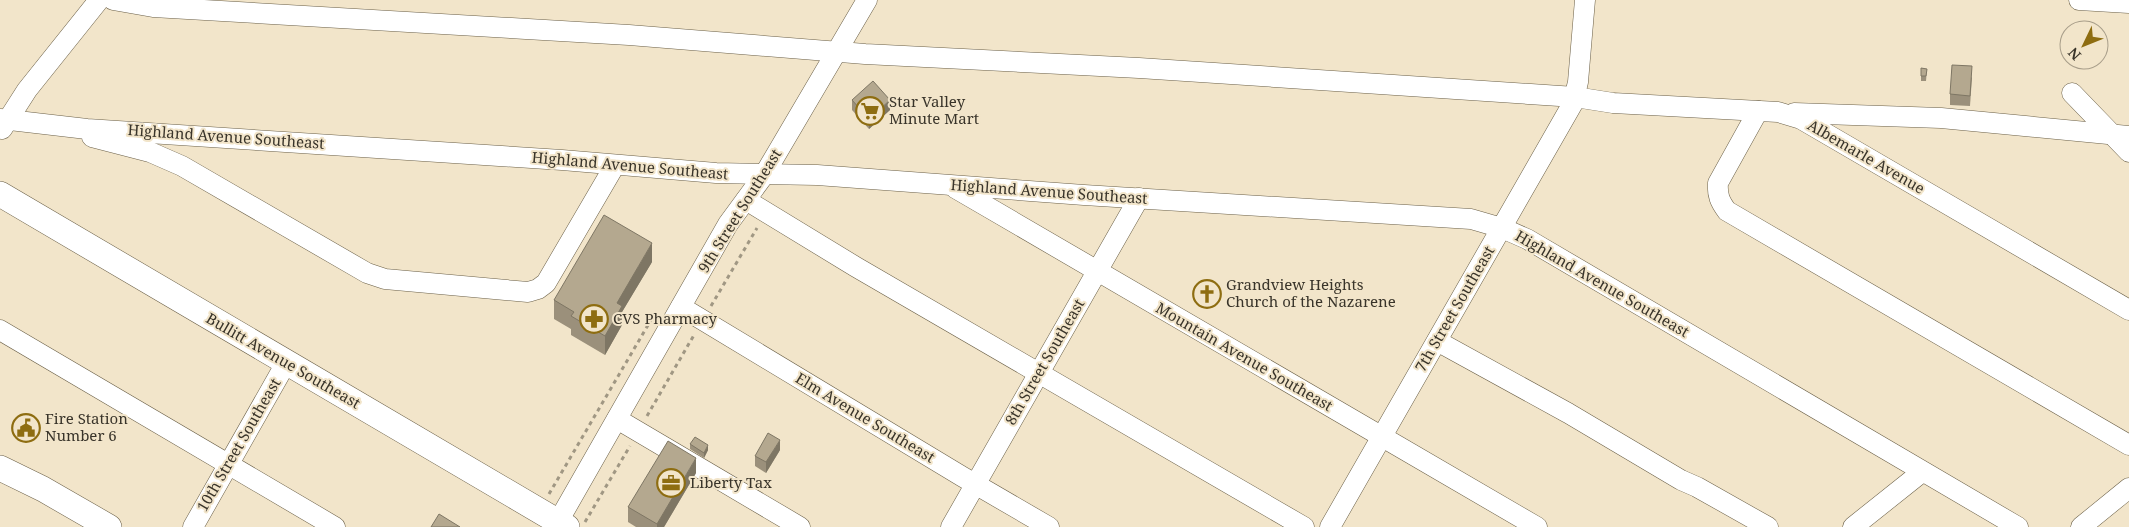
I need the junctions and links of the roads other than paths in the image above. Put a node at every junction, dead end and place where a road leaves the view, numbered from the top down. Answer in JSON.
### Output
{"nodes":[{"id":1,"x":99,"y":0,"type":"edge"},
{"id":2,"x":113,"y":0,"type":"edge"},
{"id":3,"x":868,"y":0,"type":"edge"},
{"id":4,"x":1585,"y":0,"type":"edge"},
{"id":5,"x":2079,"y":0,"type":"edge"},
{"id":6,"x":2129,"y":3,"type":"edge"},
{"id":7,"x":296,"y":7,"type":"edge"},
{"id":8,"x":838,"y":51,"type":"junction"},
{"id":9,"x":2072,"y":93,"type":"dead end"},
{"id":10,"x":1575,"y":97,"type":"junction"},
{"id":11,"x":1758,"y":111,"type":"junction"},
{"id":12,"x":1786,"y":113,"type":"junction"},
{"id":13,"x":2,"y":124,"type":"edge"},
{"id":14,"x":42,"y":124,"type":"junction"},
{"id":15,"x":2120,"y":135,"type":"edge"},
{"id":16,"x":2129,"y":152,"type":"edge"},
{"id":17,"x":615,"y":165,"type":"junction"},
{"id":18,"x":764,"y":175,"type":"junction"},
{"id":19,"x":952,"y":186,"type":"junction"},
{"id":20,"x":0,"y":194,"type":"edge"},
{"id":21,"x":1140,"y":198,"type":"junction"},
{"id":22,"x":746,"y":200,"type":"junction"},
{"id":23,"x":1502,"y":228,"type":"junction"},
{"id":24,"x":1098,"y":272,"type":"junction"},
{"id":25,"x":681,"y":307,"type":"junction"},
{"id":26,"x":2129,"y":310,"type":"edge"},
{"id":27,"x":0,"y":330,"type":"edge"},
{"id":28,"x":1437,"y":341,"type":"junction"},
{"id":29,"x":286,"y":363,"type":"junction"},
{"id":30,"x":1038,"y":373,"type":"junction"},
{"id":31,"x":617,"y":419,"type":"junction"},
{"id":32,"x":1382,"y":438,"type":"junction"},
{"id":33,"x":2129,"y":445,"type":"edge"},
{"id":34,"x":228,"y":463,"type":"junction"},
{"id":35,"x":0,"y":468,"type":"edge"},
{"id":36,"x":1922,"y":472,"type":"junction"},
{"id":37,"x":975,"y":485,"type":"junction"},
{"id":38,"x":2129,"y":488,"type":"edge"},
{"id":39,"x":560,"y":525,"type":"edge"},
{"id":40,"x":109,"y":527,"type":"edge"},
{"id":41,"x":192,"y":527,"type":"edge"},
{"id":42,"x":335,"y":527,"type":"edge"},
{"id":43,"x":800,"y":527,"type":"edge"},
{"id":44,"x":951,"y":527,"type":"edge"},
{"id":45,"x":1049,"y":527,"type":"edge"},
{"id":46,"x":1304,"y":527,"type":"edge"},
{"id":47,"x":1330,"y":527,"type":"edge"},
{"id":48,"x":1536,"y":527,"type":"edge"},
{"id":49,"x":1768,"y":527,"type":"edge"},
{"id":50,"x":1853,"y":527,"type":"edge"},
{"id":51,"x":2018,"y":527,"type":"edge"},
{"id":52,"x":2082,"y":527,"type":"edge"}],
"edges":[{"from":1,"to":13,"type":"street"},
{"from":2,"to":7,"type":"street","name":"Albemarle Avenue"},
{"from":3,"to":8,"type":"street","name":"9th Street Southeast"},
{"from":4,"to":10,"type":"street","name":"7th Street Southeast"},
{"from":5,"to":6,"type":"street"},
{"from":7,"to":8,"type":"street","name":"Albemarle Avenue"},
{"from":8,"to":10,"type":"street","name":"Albemarle Avenue"},
{"from":8,"to":18,"type":"street","name":"9th Street Southeast"},
{"from":9,"to":15,"type":"street"},
{"from":10,"to":11,"type":"street","name":"Albemarle Avenue"},
{"from":10,"to":23,"type":"street","name":"7th Street Southeast"},
{"from":11,"to":12,"type":"street","name":"Albemarle Avenue"},
{"from":11,"to":33,"type":"street"},
{"from":12,"to":15,"type":"street"},
{"from":12,"to":26,"type":"street","name":"Albemarle Avenue"},
{"from":13,"to":14,"type":"street","name":"Highland Avenue Southeast"},
{"from":14,"to":17,"type":"street","name":"Highland Avenue Southeast"},
{"from":14,"to":17,"type":"street"},
{"from":15,"to":16,"type":"street"},
{"from":17,"to":18,"type":"street","name":"Highland Avenue Southeast"},
{"from":18,"to":19,"type":"street","name":"Highland Avenue Southeast"},
{"from":18,"to":22,"type":"street","name":"9th Street Southeast"},
{"from":19,"to":21,"type":"street","name":"Highland Avenue Southeast"},
{"from":19,"to":24,"type":"street","name":"Mountain Avenue Southeast"},
{"from":20,"to":29,"type":"main road","name":"Bullitt Avenue Southeast"},
{"from":21,"to":23,"type":"street","name":"Highland Avenue Southeast"},
{"from":21,"to":24,"type":"street","name":"8th Street Southeast"},
{"from":22,"to":25,"type":"street","name":"9th Street Southeast"},
{"from":22,"to":30,"type":"street"},
{"from":23,"to":28,"type":"street","name":"7th Street Southeast"},
{"from":23,"to":36,"type":"street","name":"Highland Avenue Southeast"},
{"from":24,"to":30,"type":"street","name":"8th Street Southeast"},
{"from":24,"to":32,"type":"street","name":"Mountain Avenue Southeast"},
{"from":25,"to":31,"type":"street","name":"9th Street Southeast"},
{"from":25,"to":37,"type":"street","name":"Elm Avenue Southeast"},
{"from":27,"to":34,"type":"street"},
{"from":28,"to":32,"type":"street","name":"7th Street Southeast"},
{"from":28,"to":49,"type":"street"},
{"from":29,"to":34,"type":"street","name":"10th Street Southeast"},
{"from":29,"to":39,"type":"main road","name":"Bullitt Avenue Southeast"},
{"from":30,"to":37,"type":"street","name":"8th Street Southeast"},
{"from":30,"to":46,"type":"street"},
{"from":31,"to":39,"type":"street","name":"9th Street Southeast"},
{"from":31,"to":43,"type":"street"},
{"from":32,"to":47,"type":"street","name":"7th Street Southeast"},
{"from":32,"to":48,"type":"street","name":"Mountain Avenue Southeast"},
{"from":34,"to":41,"type":"street","name":"10th Street Southeast"},
{"from":34,"to":42,"type":"street"},
{"from":35,"to":40,"type":"main road"},
{"from":36,"to":50,"type":"street"},
{"from":36,"to":51,"type":"street","name":"Highland Avenue Southeast"},
{"from":37,"to":44,"type":"street","name":"8th Street Southeast"},
{"from":37,"to":45,"type":"street","name":"Elm Avenue Southeast"},
{"from":38,"to":52,"type":"street"}]}
